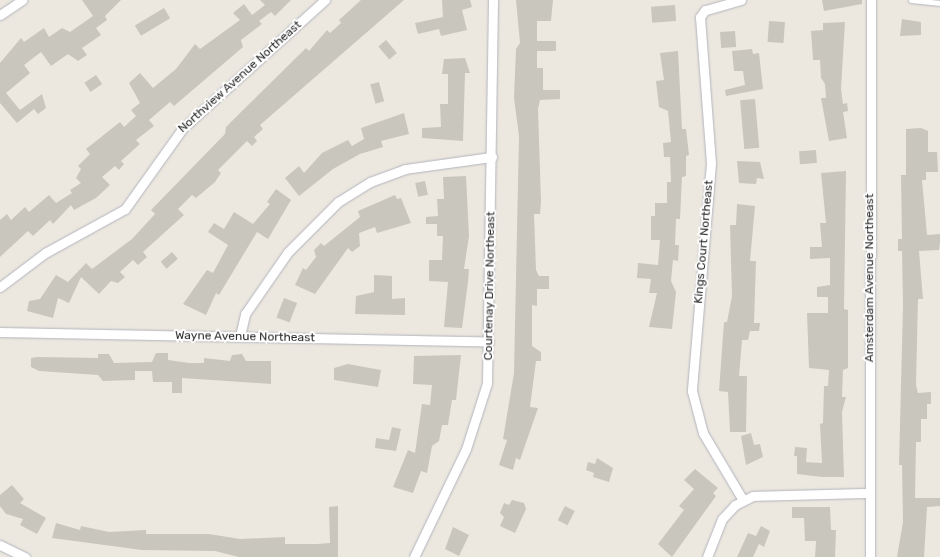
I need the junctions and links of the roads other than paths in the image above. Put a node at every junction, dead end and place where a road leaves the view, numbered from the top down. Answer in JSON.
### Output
{"nodes":[{"id":1,"x":22,"y":0,"type":"edge"},
{"id":2,"x":325,"y":0,"type":"edge"},
{"id":3,"x":493,"y":0,"type":"edge"},
{"id":4,"x":741,"y":0,"type":"edge"},
{"id":5,"x":871,"y":0,"type":"edge"},
{"id":6,"x":911,"y":0,"type":"edge"},
{"id":7,"x":940,"y":3,"type":"edge"},
{"id":8,"x":0,"y":16,"type":"edge"},
{"id":9,"x":492,"y":157,"type":"junction"},
{"id":10,"x":0,"y":287,"type":"edge"},
{"id":11,"x":0,"y":332,"type":"edge"},
{"id":12,"x":240,"y":336,"type":"junction"},
{"id":13,"x":489,"y":342,"type":"junction"},
{"id":14,"x":870,"y":493,"type":"junction"},
{"id":15,"x":743,"y":500,"type":"junction"},
{"id":16,"x":0,"y":545,"type":"edge"},
{"id":17,"x":25,"y":557,"type":"edge"},
{"id":18,"x":414,"y":557,"type":"edge"},
{"id":19,"x":707,"y":557,"type":"edge"},
{"id":20,"x":870,"y":557,"type":"edge"}],
"edges":[{"from":1,"to":8,"type":"street"},
{"from":2,"to":10,"type":"street","name":"Northview Avenue Northeast"},
{"from":3,"to":9,"type":"street","name":"Courtenay Drive Northeast"},
{"from":4,"to":15,"type":"street","name":"Kings Court Northeast"},
{"from":5,"to":14,"type":"street","name":"Amsterdam Avenue Northeast"},
{"from":6,"to":7,"type":"lane"},
{"from":9,"to":12,"type":"street"},
{"from":9,"to":13,"type":"street","name":"Courtenay Drive Northeast"},
{"from":11,"to":12,"type":"street","name":"Wayne Avenue Northeast"},
{"from":12,"to":13,"type":"street","name":"Wayne Avenue Northeast"},
{"from":13,"to":18,"type":"street","name":"Courtenay Drive Northeast"},
{"from":14,"to":15,"type":"street"},
{"from":14,"to":20,"type":"street","name":"Amsterdam Avenue Northeast"},
{"from":15,"to":19,"type":"street"},
{"from":16,"to":17,"type":"street"}]}
